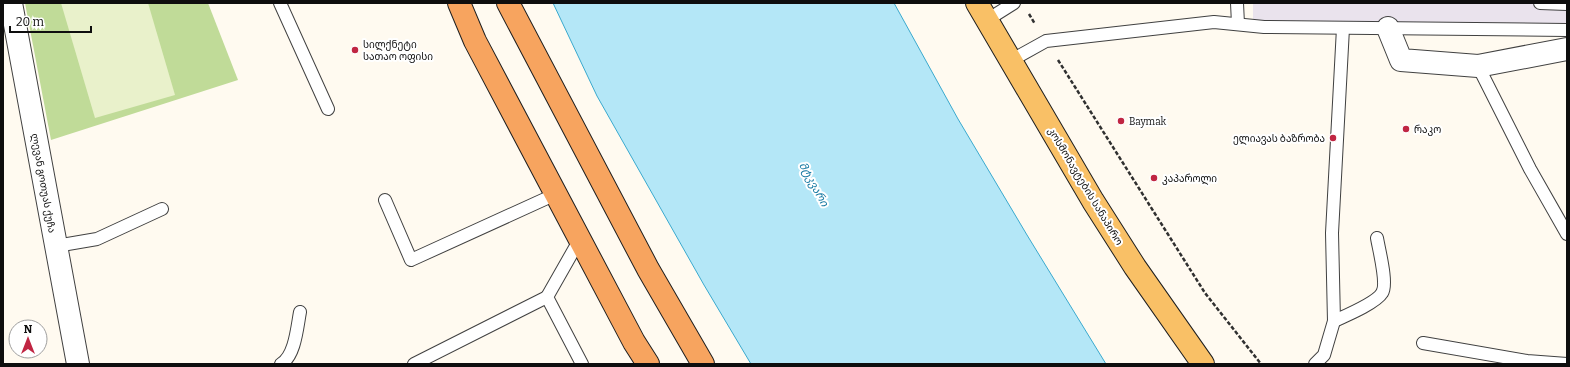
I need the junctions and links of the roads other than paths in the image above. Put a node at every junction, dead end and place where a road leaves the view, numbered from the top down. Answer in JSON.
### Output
{"nodes":[{"id":1,"x":10,"y":3,"type":"edge"},
{"id":2,"x":280,"y":3,"type":"edge"},
{"id":3,"x":459,"y":3,"type":"edge"},
{"id":4,"x":508,"y":3,"type":"edge"},
{"id":5,"x":1014,"y":3,"type":"edge"},
{"id":6,"x":1237,"y":3,"type":"edge"},
{"id":7,"x":1540,"y":3,"type":"edge"},
{"id":8,"x":1567,"y":4,"type":"edge"},
{"id":9,"x":982,"y":11,"type":"edge"},
{"id":10,"x":1238,"y":24,"type":"junction"},
{"id":11,"x":1343,"y":28,"type":"junction"},
{"id":12,"x":1388,"y":28,"type":"junction"},
{"id":13,"x":1567,"y":30,"type":"edge"},
{"id":14,"x":1567,"y":49,"type":"edge"},
{"id":15,"x":1010,"y":61,"type":"junction"},
{"id":16,"x":1478,"y":66,"type":"junction"},
{"id":17,"x":328,"y":109,"type":"dead end"},
{"id":18,"x":556,"y":194,"type":"junction"},
{"id":19,"x":385,"y":200,"type":"dead end"},
{"id":20,"x":162,"y":210,"type":"dead end"},
{"id":21,"x":1567,"y":234,"type":"edge"},
{"id":22,"x":1377,"y":238,"type":"dead end"},
{"id":23,"x":580,"y":239,"type":"junction"},
{"id":24,"x":56,"y":246,"type":"junction"},
{"id":25,"x":547,"y":296,"type":"junction"},
{"id":26,"x":300,"y":312,"type":"dead end"},
{"id":27,"x":1334,"y":321,"type":"junction"},
{"id":28,"x":1423,"y":343,"type":"dead end"},
{"id":29,"x":78,"y":364,"type":"edge"},
{"id":30,"x":280,"y":364,"type":"edge"},
{"id":31,"x":414,"y":364,"type":"edge"},
{"id":32,"x":582,"y":364,"type":"edge"},
{"id":33,"x":648,"y":364,"type":"edge"},
{"id":34,"x":703,"y":364,"type":"edge"},
{"id":35,"x":1203,"y":364,"type":"edge"},
{"id":36,"x":1315,"y":364,"type":"edge"},
{"id":37,"x":1567,"y":364,"type":"edge"}],
"edges":[{"from":1,"to":24,"type":"street","name":"ლევან გოთუას ქუჩა"},
{"from":2,"to":17,"type":"lane"},
{"from":3,"to":18,"type":"highway"},
{"from":4,"to":34,"type":"highway"},
{"from":5,"to":9,"type":"lane"},
{"from":6,"to":10,"type":"lane"},
{"from":7,"to":8,"type":"lane"},
{"from":9,"to":15,"type":"main road","name":"კოსმონავტების სანაპირო"},
{"from":10,"to":11,"type":"lane"},
{"from":10,"to":15,"type":"lane"},
{"from":11,"to":12,"type":"lane"},
{"from":11,"to":27,"type":"lane"},
{"from":12,"to":13,"type":"lane"},
{"from":12,"to":16,"type":"street"},
{"from":14,"to":16,"type":"street"},
{"from":15,"to":35,"type":"main road","name":"კოსმონავტების სანაპირო"},
{"from":16,"to":21,"type":"lane"},
{"from":18,"to":19,"type":"lane"},
{"from":18,"to":23,"type":"highway"},
{"from":20,"to":24,"type":"lane"},
{"from":22,"to":27,"type":"lane"},
{"from":23,"to":25,"type":"lane"},
{"from":23,"to":33,"type":"highway"},
{"from":24,"to":29,"type":"street","name":"ლევან გოთუას ქუჩა"},
{"from":25,"to":31,"type":"lane"},
{"from":25,"to":32,"type":"lane"},
{"from":26,"to":30,"type":"lane"},
{"from":27,"to":36,"type":"lane"},
{"from":28,"to":37,"type":"lane"}]}
